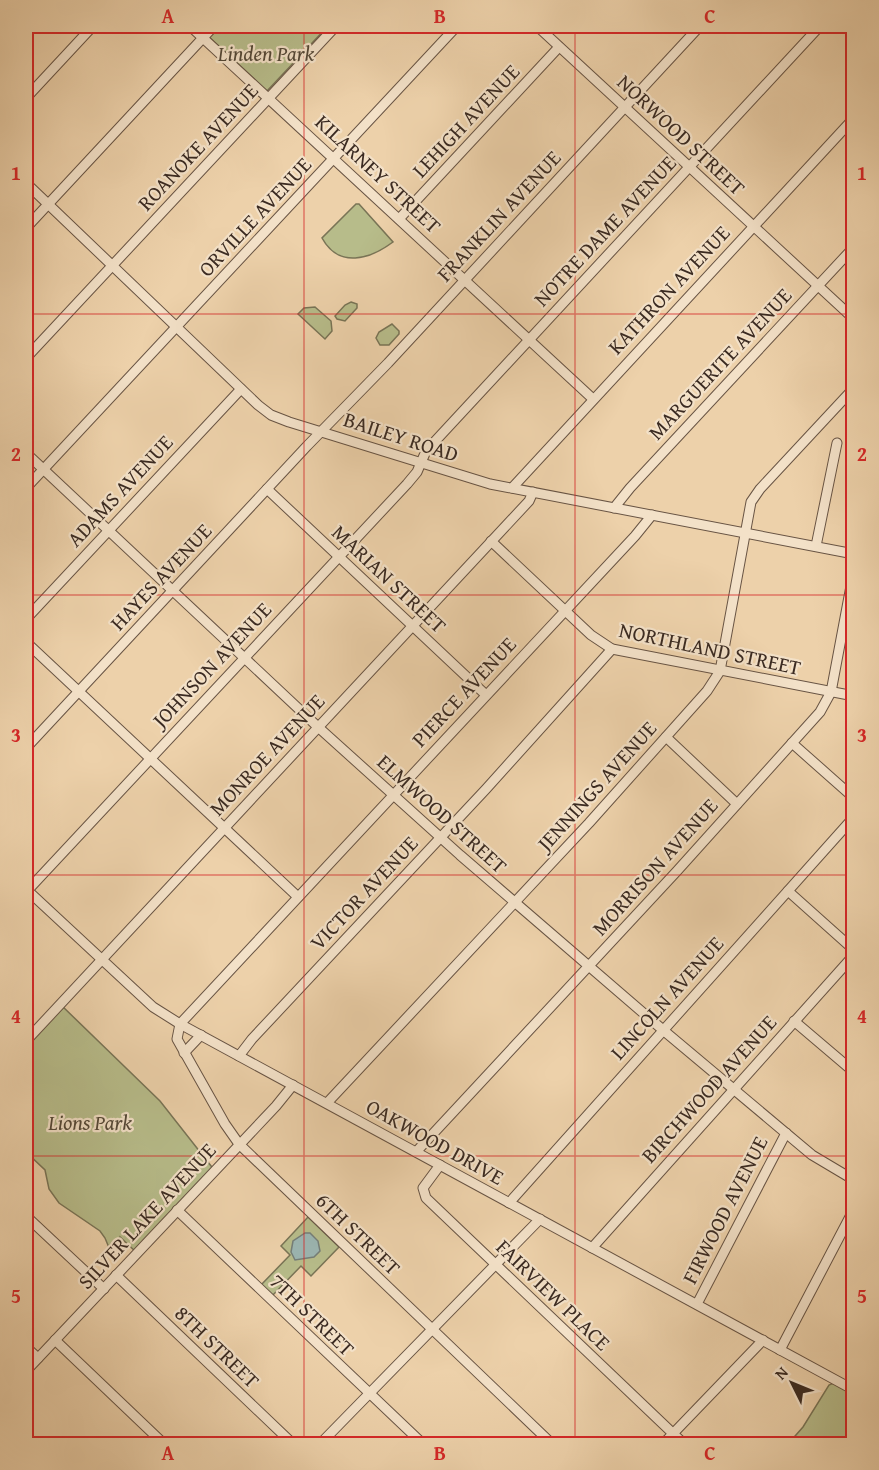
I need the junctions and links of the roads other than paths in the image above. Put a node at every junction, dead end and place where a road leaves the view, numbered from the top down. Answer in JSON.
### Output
{"nodes":[{"id":1,"x":93,"y":26,"type":"edge"},
{"id":2,"x":190,"y":26,"type":"edge"},
{"id":3,"x":214,"y":26,"type":"edge"},
{"id":4,"x":336,"y":26,"type":"edge"},
{"id":5,"x":457,"y":26,"type":"edge"},
{"id":6,"x":537,"y":26,"type":"edge"},
{"id":7,"x":700,"y":26,"type":"edge"},
{"id":8,"x":820,"y":26,"type":"edge"},
{"id":9,"x":203,"y":38,"type":"junction"},
{"id":10,"x":559,"y":46,"type":"junction"},
{"id":11,"x":26,"y":98,"type":"edge"},
{"id":12,"x":268,"y":98,"type":"junction"},
{"id":13,"x":624,"y":107,"type":"junction"},
{"id":14,"x":854,"y":118,"type":"edge"},
{"id":15,"x":334,"y":159,"type":"junction"},
{"id":16,"x":689,"y":167,"type":"junction"},
{"id":17,"x":26,"y":183,"type":"edge"},
{"id":18,"x":48,"y":204,"type":"junction"},
{"id":19,"x":399,"y":219,"type":"junction"},
{"id":20,"x":753,"y":226,"type":"junction"},
{"id":21,"x":26,"y":228,"type":"edge"},
{"id":22,"x":854,"y":247,"type":"edge"},
{"id":23,"x":112,"y":266,"type":"junction"},
{"id":24,"x":464,"y":280,"type":"junction"},
{"id":25,"x":817,"y":286,"type":"junction"},
{"id":26,"x":854,"y":320,"type":"edge"},
{"id":27,"x":177,"y":327,"type":"junction"},
{"id":28,"x":528,"y":340,"type":"junction"},
{"id":29,"x":26,"y":358,"type":"edge"},
{"id":30,"x":854,"y":388,"type":"edge"},
{"id":31,"x":241,"y":389,"type":"junction"},
{"id":32,"x":593,"y":399,"type":"junction"},
{"id":33,"x":323,"y":431,"type":"junction"},
{"id":34,"x":837,"y":443,"type":"dead end"},
{"id":35,"x":26,"y":453,"type":"edge"},
{"id":36,"x":421,"y":463,"type":"junction"},
{"id":37,"x":43,"y":469,"type":"junction"},
{"id":38,"x":26,"y":488,"type":"edge"},
{"id":39,"x":512,"y":488,"type":"junction"},
{"id":40,"x":267,"y":489,"type":"junction"},
{"id":41,"x":533,"y":492,"type":"junction"},
{"id":42,"x":614,"y":508,"type":"junction"},
{"id":43,"x":652,"y":515,"type":"junction"},
{"id":44,"x":108,"y":530,"type":"junction"},
{"id":45,"x":746,"y":533,"type":"junction"},
{"id":46,"x":491,"y":541,"type":"junction"},
{"id":47,"x":816,"y":546,"type":"junction"},
{"id":48,"x":854,"y":554,"type":"edge"},
{"id":49,"x":338,"y":557,"type":"junction"},
{"id":50,"x":854,"y":570,"type":"edge"},
{"id":51,"x":172,"y":591,"type":"junction"},
{"id":52,"x":565,"y":611,"type":"junction"},
{"id":53,"x":26,"y":619,"type":"edge"},
{"id":54,"x":412,"y":626,"type":"junction"},
{"id":55,"x":26,"y":642,"type":"edge"},
{"id":56,"x":612,"y":649,"type":"junction"},
{"id":57,"x":243,"y":657,"type":"junction"},
{"id":58,"x":720,"y":671,"type":"junction"},
{"id":59,"x":78,"y":691,"type":"junction"},
{"id":60,"x":831,"y":692,"type":"junction"},
{"id":61,"x":486,"y":695,"type":"junction"},
{"id":62,"x":854,"y":696,"type":"edge"},
{"id":63,"x":318,"y":727,"type":"junction"},
{"id":64,"x":666,"y":738,"type":"junction"},
{"id":65,"x":792,"y":743,"type":"junction"},
{"id":66,"x":26,"y":748,"type":"edge"},
{"id":67,"x":150,"y":758,"type":"junction"},
{"id":68,"x":393,"y":794,"type":"junction"},
{"id":69,"x":854,"y":798,"type":"edge"},
{"id":70,"x":737,"y":804,"type":"junction"},
{"id":71,"x":854,"y":817,"type":"edge"},
{"id":72,"x":223,"y":827,"type":"junction"},
{"id":73,"x":440,"y":838,"type":"junction"},
{"id":74,"x":26,"y":890,"type":"edge"},
{"id":75,"x":788,"y":891,"type":"junction"},
{"id":76,"x":298,"y":897,"type":"junction"},
{"id":77,"x":514,"y":902,"type":"junction"},
{"id":78,"x":854,"y":950,"type":"edge"},
{"id":79,"x":854,"y":955,"type":"edge"},
{"id":80,"x":101,"y":959,"type":"junction"},
{"id":81,"x":588,"y":967,"type":"junction"},
{"id":82,"x":794,"y":1022,"type":"junction"},
{"id":83,"x":180,"y":1024,"type":"junction"},
{"id":84,"x":663,"y":1030,"type":"junction"},
{"id":85,"x":201,"y":1035,"type":"junction"},
{"id":86,"x":26,"y":1041,"type":"edge"},
{"id":87,"x":184,"y":1053,"type":"junction"},
{"id":88,"x":239,"y":1056,"type":"junction"},
{"id":89,"x":854,"y":1072,"type":"edge"},
{"id":90,"x":293,"y":1085,"type":"junction"},
{"id":91,"x":734,"y":1088,"type":"junction"},
{"id":92,"x":327,"y":1103,"type":"junction"},
{"id":93,"x":786,"y":1133,"type":"junction"},
{"id":94,"x":239,"y":1144,"type":"junction"},
{"id":95,"x":416,"y":1152,"type":"junction"},
{"id":96,"x":440,"y":1165,"type":"junction"},
{"id":97,"x":854,"y":1180,"type":"edge"},
{"id":98,"x":509,"y":1203,"type":"junction"},
{"id":99,"x":854,"y":1209,"type":"edge"},
{"id":100,"x":177,"y":1210,"type":"junction"},
{"id":101,"x":26,"y":1216,"type":"edge"},
{"id":102,"x":540,"y":1219,"type":"junction"},
{"id":103,"x":592,"y":1248,"type":"junction"},
{"id":104,"x":496,"y":1264,"type":"junction"},
{"id":105,"x":116,"y":1275,"type":"junction"},
{"id":106,"x":104,"y":1289,"type":"junction"},
{"id":107,"x":697,"y":1304,"type":"junction"},
{"id":108,"x":432,"y":1331,"type":"junction"},
{"id":109,"x":55,"y":1340,"type":"junction"},
{"id":110,"x":763,"y":1340,"type":"junction"},
{"id":111,"x":26,"y":1347,"type":"edge"},
{"id":112,"x":780,"y":1350,"type":"junction"},
{"id":113,"x":38,"y":1358,"type":"junction"},
{"id":114,"x":26,"y":1371,"type":"edge"},
{"id":115,"x":854,"y":1390,"type":"edge"},
{"id":116,"x":369,"y":1394,"type":"junction"},
{"id":117,"x":673,"y":1434,"type":"junction"},
{"id":118,"x":26,"y":1436,"type":"edge"},
{"id":119,"x":34,"y":1444,"type":"edge"},
{"id":120,"x":164,"y":1444,"type":"edge"},
{"id":121,"x":293,"y":1444,"type":"edge"},
{"id":122,"x":320,"y":1444,"type":"edge"},
{"id":123,"x":423,"y":1444,"type":"edge"},
{"id":124,"x":552,"y":1444,"type":"edge"},
{"id":125,"x":663,"y":1444,"type":"edge"},
{"id":126,"x":684,"y":1444,"type":"edge"}],
"edges":[{"from":1,"to":11,"type":"street"},
{"from":2,"to":9,"type":"street","name":"KILARNEY STREET"},
{"from":3,"to":9,"type":"street"},
{"from":4,"to":12,"type":"street","name":"ROANOKE AVENUE"},
{"from":5,"to":15,"type":"street","name":"ORVILLE AVENUE"},
{"from":6,"to":10,"type":"street","name":"NORWOOD STREET"},
{"from":7,"to":13,"type":"street","name":"FRANKLIN AVENUE"},
{"from":8,"to":16,"type":"street","name":"NOTRE DAME AVENUE"},
{"from":9,"to":12,"type":"street","name":"KILARNEY STREET"},
{"from":9,"to":18,"type":"street"},
{"from":10,"to":13,"type":"street","name":"NORWOOD STREET"},
{"from":10,"to":19,"type":"street","name":"LEHIGH AVENUE"},
{"from":12,"to":15,"type":"street","name":"KILARNEY STREET"},
{"from":12,"to":23,"type":"street","name":"ROANOKE AVENUE"},
{"from":13,"to":16,"type":"street","name":"NORWOOD STREET"},
{"from":13,"to":24,"type":"street","name":"FRANKLIN AVENUE"},
{"from":14,"to":20,"type":"street","name":"KATHRON AVENUE"},
{"from":15,"to":19,"type":"street","name":"KILARNEY STREET"},
{"from":15,"to":27,"type":"street","name":"ORVILLE AVENUE"},
{"from":16,"to":20,"type":"street","name":"NORWOOD STREET"},
{"from":16,"to":28,"type":"street","name":"NOTRE DAME AVENUE"},
{"from":17,"to":18,"type":"street","name":"BAILEY ROAD"},
{"from":18,"to":21,"type":"street"},
{"from":18,"to":23,"type":"street","name":"BAILEY ROAD"},
{"from":19,"to":24,"type":"street","name":"KILARNEY STREET"},
{"from":20,"to":25,"type":"street","name":"NORWOOD STREET"},
{"from":20,"to":32,"type":"street","name":"KATHRON AVENUE"},
{"from":22,"to":25,"type":"street","name":"MARGUERITE AVENUE"},
{"from":23,"to":27,"type":"street","name":"BAILEY ROAD"},
{"from":23,"to":29,"type":"street","name":"ROANOKE AVENUE"},
{"from":24,"to":28,"type":"street","name":"KILARNEY STREET"},
{"from":24,"to":33,"type":"street","name":"FRANKLIN AVENUE"},
{"from":25,"to":26,"type":"street","name":"NORWOOD STREET"},
{"from":25,"to":42,"type":"street","name":"MARGUERITE AVENUE"},
{"from":27,"to":31,"type":"street","name":"BAILEY ROAD"},
{"from":27,"to":37,"type":"street","name":"ORVILLE AVENUE"},
{"from":28,"to":32,"type":"street","name":"KILARNEY STREET"},
{"from":28,"to":36,"type":"street","name":"NOTRE DAME AVENUE"},
{"from":30,"to":45,"type":"street","name":"JENNINGS AVENUE"},
{"from":31,"to":33,"type":"street","name":"BAILEY ROAD"},
{"from":31,"to":44,"type":"street","name":"ADAMS AVENUE"},
{"from":32,"to":39,"type":"street","name":"KATHRON AVENUE"},
{"from":33,"to":36,"type":"street","name":"BAILEY ROAD"},
{"from":33,"to":40,"type":"street","name":"HAYES AVENUE"},
{"from":34,"to":47,"type":"street"},
{"from":35,"to":37,"type":"street","name":"ELMWOOD STREET"},
{"from":36,"to":39,"type":"street","name":"BAILEY ROAD"},
{"from":36,"to":49,"type":"street","name":"JOHNSON AVENUE"},
{"from":37,"to":38,"type":"street","name":"ORVILLE AVENUE"},
{"from":37,"to":44,"type":"street","name":"ELMWOOD STREET"},
{"from":39,"to":41,"type":"street","name":"BAILEY ROAD"},
{"from":40,"to":49,"type":"street","name":"MARIAN STREET"},
{"from":40,"to":51,"type":"street","name":"HAYES AVENUE"},
{"from":41,"to":42,"type":"street","name":"BAILEY ROAD"},
{"from":41,"to":46,"type":"street","name":"MONROE AVENUE"},
{"from":42,"to":43,"type":"street","name":"BAILEY ROAD"},
{"from":43,"to":45,"type":"street","name":"BAILEY ROAD"},
{"from":43,"to":52,"type":"street","name":"PIERCE AVENUE"},
{"from":44,"to":51,"type":"street","name":"ELMWOOD STREET"},
{"from":44,"to":53,"type":"street","name":"ADAMS AVENUE"},
{"from":45,"to":47,"type":"street","name":"BAILEY ROAD"},
{"from":45,"to":58,"type":"street","name":"JENNINGS AVENUE"},
{"from":46,"to":52,"type":"street","name":"NORTHLAND STREET"},
{"from":46,"to":54,"type":"street","name":"MONROE AVENUE"},
{"from":47,"to":48,"type":"street","name":"BAILEY ROAD"},
{"from":49,"to":54,"type":"street","name":"MARIAN STREET"},
{"from":49,"to":57,"type":"street","name":"JOHNSON AVENUE"},
{"from":50,"to":60,"type":"street","name":"MORRISON AVENUE"},
{"from":51,"to":57,"type":"street","name":"ELMWOOD STREET"},
{"from":51,"to":59,"type":"street","name":"HAYES AVENUE"},
{"from":52,"to":56,"type":"street","name":"NORTHLAND STREET"},
{"from":52,"to":61,"type":"street","name":"PIERCE AVENUE"},
{"from":54,"to":61,"type":"street","name":"MARIAN STREET"},
{"from":54,"to":63,"type":"street","name":"MONROE AVENUE"},
{"from":55,"to":59,"type":"street"},
{"from":56,"to":58,"type":"street","name":"NORTHLAND STREET"},
{"from":56,"to":73,"type":"street","name":"VICTOR AVENUE"},
{"from":57,"to":63,"type":"street","name":"ELMWOOD STREET"},
{"from":57,"to":67,"type":"street","name":"JOHNSON AVENUE"},
{"from":58,"to":60,"type":"street","name":"NORTHLAND STREET"},
{"from":58,"to":64,"type":"street","name":"JENNINGS AVENUE"},
{"from":59,"to":66,"type":"street","name":"HAYES AVENUE"},
{"from":59,"to":67,"type":"street"},
{"from":60,"to":62,"type":"street","name":"NORTHLAND STREET"},
{"from":60,"to":65,"type":"street","name":"MORRISON AVENUE"},
{"from":61,"to":68,"type":"street","name":"PIERCE AVENUE"},
{"from":63,"to":68,"type":"street","name":"ELMWOOD STREET"},
{"from":63,"to":72,"type":"street","name":"MONROE AVENUE"},
{"from":64,"to":70,"type":"street"},
{"from":64,"to":77,"type":"street","name":"JENNINGS AVENUE"},
{"from":65,"to":69,"type":"street"},
{"from":65,"to":70,"type":"street","name":"MORRISON AVENUE"},
{"from":67,"to":72,"type":"street"},
{"from":67,"to":74,"type":"street","name":"JOHNSON AVENUE"},
{"from":68,"to":73,"type":"street","name":"ELMWOOD STREET"},
{"from":68,"to":76,"type":"street","name":"PIERCE AVENUE"},
{"from":70,"to":81,"type":"street","name":"MORRISON AVENUE"},
{"from":71,"to":75,"type":"street","name":"LINCOLN AVENUE"},
{"from":72,"to":76,"type":"street"},
{"from":72,"to":80,"type":"street","name":"MONROE AVENUE"},
{"from":73,"to":77,"type":"street","name":"ELMWOOD STREET"},
{"from":73,"to":88,"type":"street","name":"VICTOR AVENUE"},
{"from":74,"to":80,"type":"street","name":"OAKWOOD DRIVE"},
{"from":75,"to":78,"type":"street"},
{"from":75,"to":84,"type":"street","name":"LINCOLN AVENUE"},
{"from":76,"to":83,"type":"street","name":"PIERCE AVENUE"},
{"from":77,"to":81,"type":"street","name":"ELMWOOD STREET"},
{"from":77,"to":92,"type":"street","name":"JENNINGS AVENUE"},
{"from":79,"to":82,"type":"street","name":"BIRCHWOOD AVENUE"},
{"from":80,"to":83,"type":"street","name":"OAKWOOD DRIVE"},
{"from":80,"to":86,"type":"street","name":"MONROE AVENUE"},
{"from":81,"to":84,"type":"street","name":"ELMWOOD STREET"},
{"from":81,"to":95,"type":"street","name":"MORRISON AVENUE"},
{"from":82,"to":89,"type":"street"},
{"from":82,"to":91,"type":"street","name":"BIRCHWOOD AVENUE"},
{"from":83,"to":85,"type":"street","name":"OAKWOOD DRIVE"},
{"from":83,"to":87,"type":"street","name":"6TH STREET"},
{"from":84,"to":91,"type":"street","name":"ELMWOOD STREET"},
{"from":84,"to":98,"type":"street","name":"LINCOLN AVENUE"},
{"from":85,"to":87,"type":"street"},
{"from":85,"to":88,"type":"street","name":"OAKWOOD DRIVE"},
{"from":87,"to":94,"type":"street","name":"6TH STREET"},
{"from":88,"to":90,"type":"street","name":"OAKWOOD DRIVE"},
{"from":90,"to":92,"type":"street","name":"OAKWOOD DRIVE"},
{"from":90,"to":94,"type":"street","name":"SILVER LAKE AVENUE"},
{"from":91,"to":93,"type":"street","name":"ELMWOOD STREET"},
{"from":91,"to":103,"type":"street","name":"BIRCHWOOD AVENUE"},
{"from":92,"to":95,"type":"street","name":"OAKWOOD DRIVE"},
{"from":93,"to":97,"type":"street","name":"ELMWOOD STREET"},
{"from":93,"to":107,"type":"street","name":"FIRWOOD AVENUE"},
{"from":94,"to":100,"type":"street","name":"SILVER LAKE AVENUE"},
{"from":94,"to":108,"type":"street","name":"6TH STREET"},
{"from":95,"to":96,"type":"street","name":"OAKWOOD DRIVE"},
{"from":96,"to":98,"type":"street","name":"OAKWOOD DRIVE"},
{"from":96,"to":104,"type":"street","name":"FAIRVIEW PLACE"},
{"from":98,"to":102,"type":"street","name":"OAKWOOD DRIVE"},
{"from":99,"to":112,"type":"street"},
{"from":100,"to":105,"type":"street","name":"SILVER LAKE AVENUE"},
{"from":100,"to":116,"type":"street","name":"7TH STREET"},
{"from":101,"to":106,"type":"street"},
{"from":102,"to":103,"type":"street","name":"OAKWOOD DRIVE"},
{"from":102,"to":104,"type":"street"},
{"from":103,"to":107,"type":"street","name":"OAKWOOD DRIVE"},
{"from":104,"to":108,"type":"street"},
{"from":104,"to":117,"type":"street","name":"FAIRVIEW PLACE"},
{"from":105,"to":106,"type":"street","name":"SILVER LAKE AVENUE"},
{"from":105,"to":121,"type":"street","name":"8TH STREET"},
{"from":106,"to":109,"type":"street","name":"SILVER LAKE AVENUE"},
{"from":107,"to":110,"type":"street","name":"OAKWOOD DRIVE"},
{"from":108,"to":116,"type":"street"},
{"from":108,"to":124,"type":"street","name":"6TH STREET"},
{"from":109,"to":113,"type":"street","name":"SILVER LAKE AVENUE"},
{"from":109,"to":120,"type":"street"},
{"from":110,"to":112,"type":"street","name":"OAKWOOD DRIVE"},
{"from":110,"to":117,"type":"street"},
{"from":111,"to":113,"type":"street"},
{"from":112,"to":115,"type":"street","name":"OAKWOOD DRIVE"},
{"from":113,"to":114,"type":"street","name":"SILVER LAKE AVENUE"},
{"from":116,"to":122,"type":"street"},
{"from":116,"to":123,"type":"street","name":"7TH STREET"},
{"from":117,"to":125,"type":"street"},
{"from":117,"to":126,"type":"street","name":"FAIRVIEW PLACE"},
{"from":118,"to":119,"type":"street"}]}
